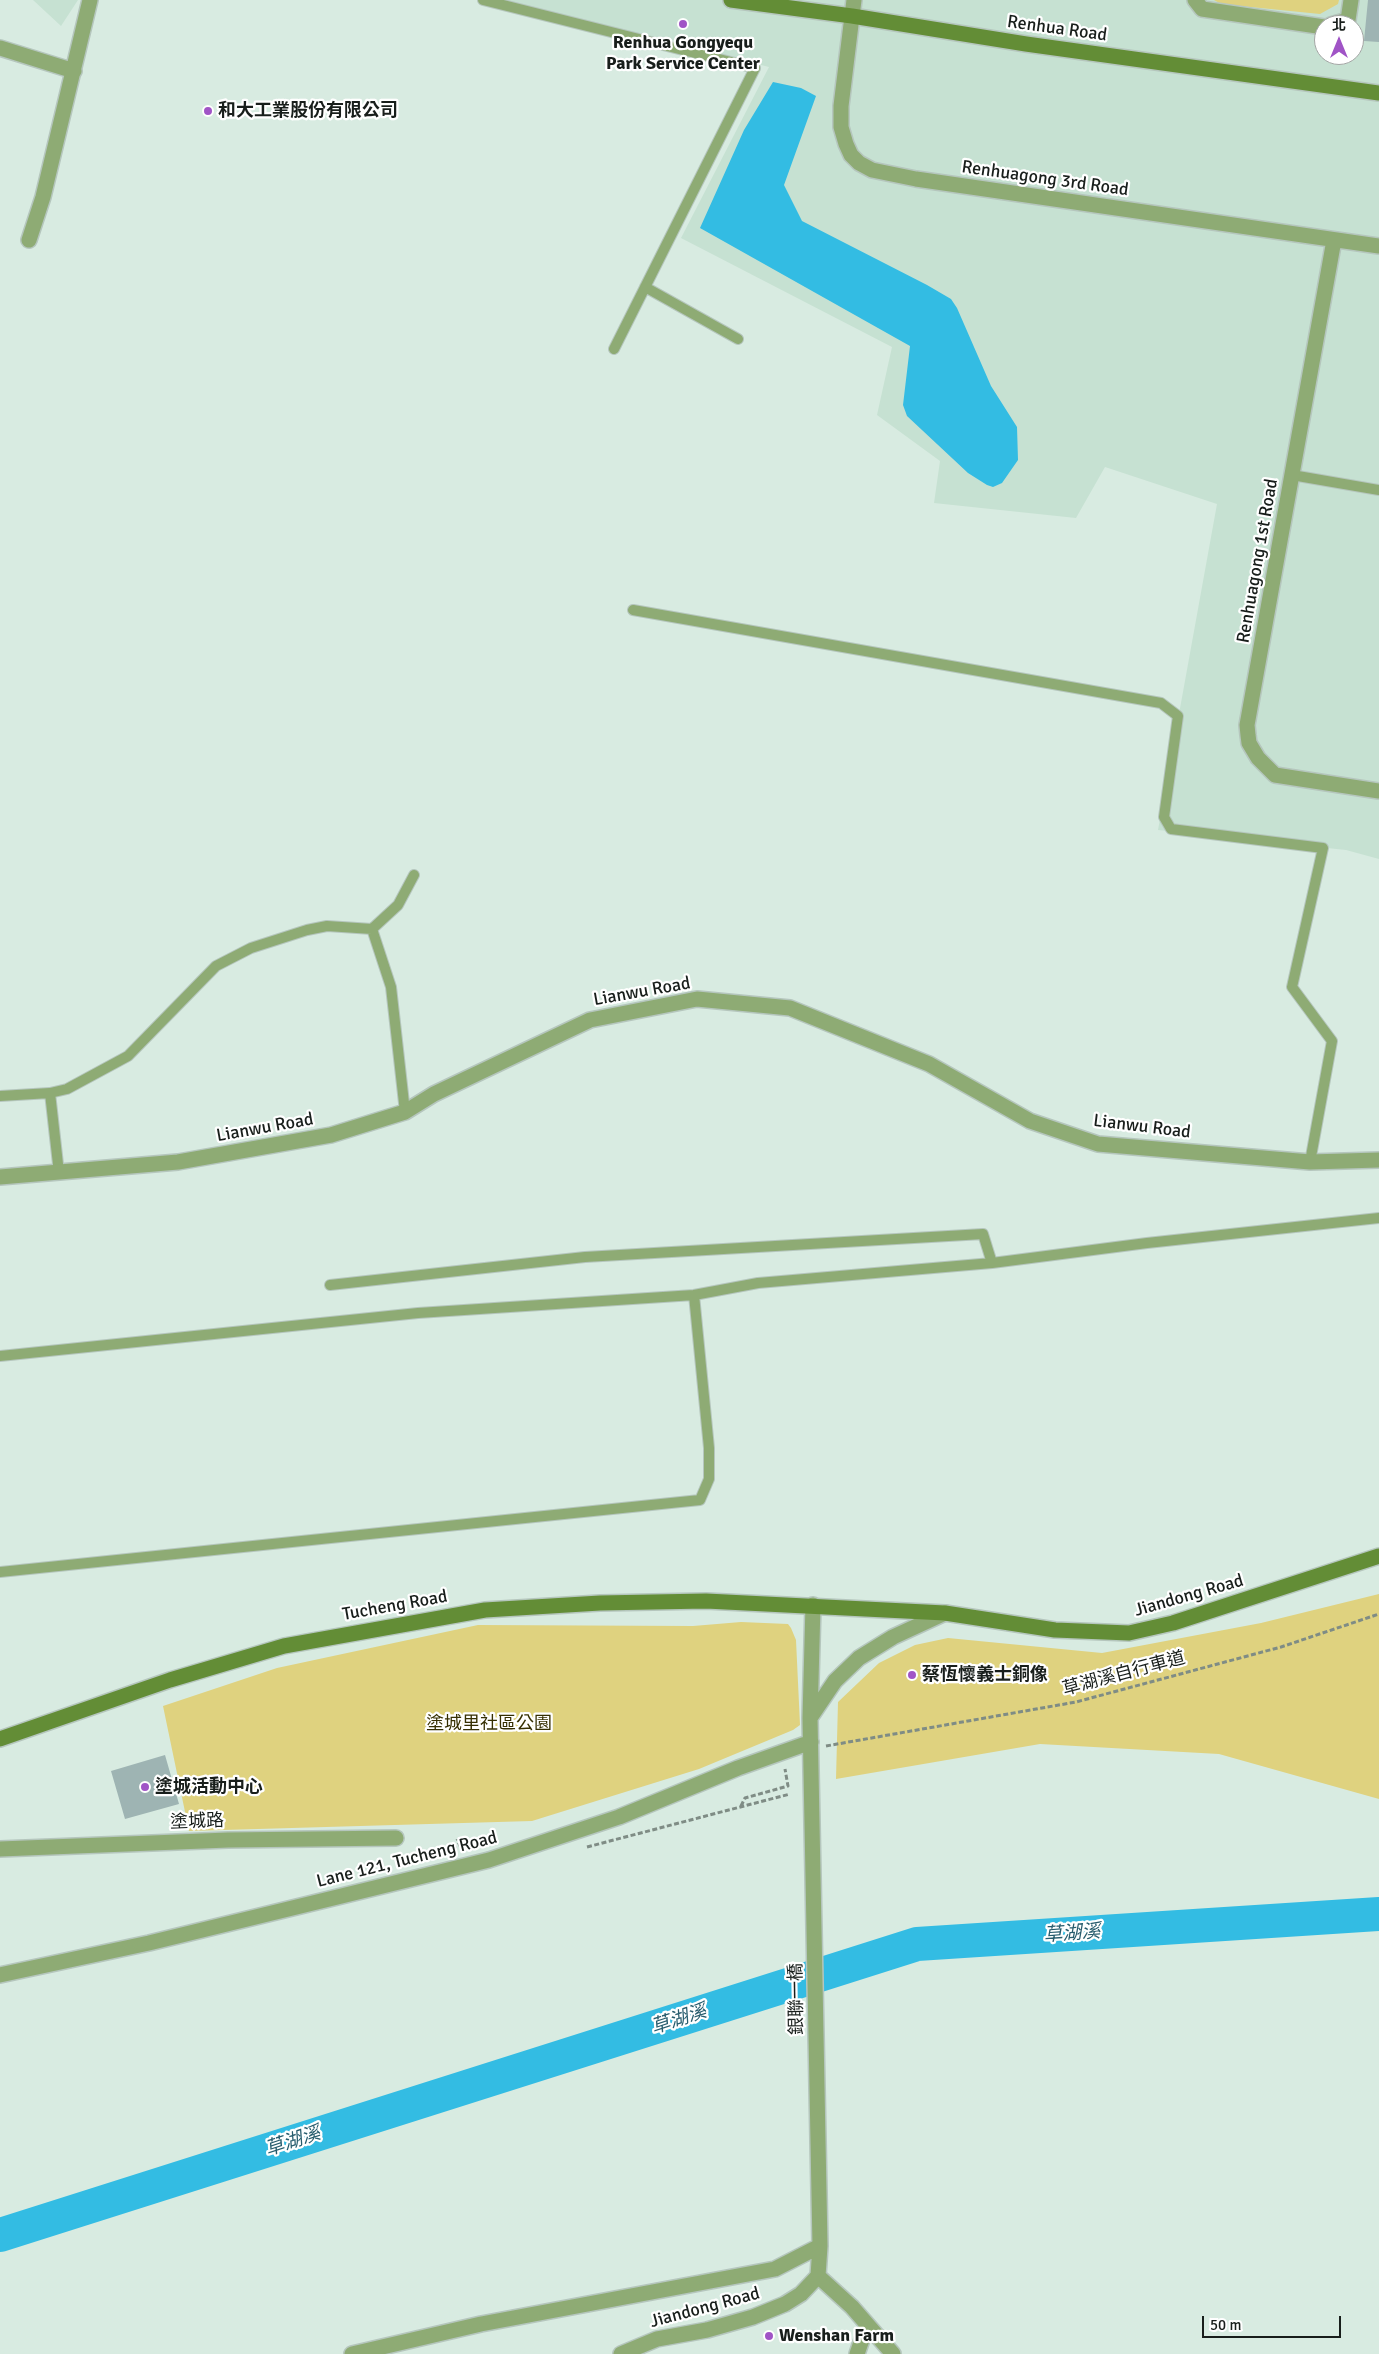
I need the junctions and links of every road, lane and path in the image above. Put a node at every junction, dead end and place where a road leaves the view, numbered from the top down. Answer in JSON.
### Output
{"nodes":[{"id":1,"x":90,"y":0,"type":"edge"},
{"id":2,"x":483,"y":0,"type":"edge"},
{"id":3,"x":731,"y":0,"type":"edge"},
{"id":4,"x":854,"y":0,"type":"edge"},
{"id":5,"x":1195,"y":0,"type":"edge"},
{"id":6,"x":1351,"y":0,"type":"edge"},
{"id":7,"x":1349,"y":15,"type":"edge"},
{"id":8,"x":852,"y":16,"type":"junction"},
{"id":9,"x":1314,"y":26,"type":"edge"},
{"id":10,"x":0,"y":48,"type":"edge"},
{"id":11,"x":74,"y":71,"type":"junction"},
{"id":12,"x":1379,"y":93,"type":"edge"},
{"id":13,"x":29,"y":240,"type":"dead end"},
{"id":14,"x":1334,"y":240,"type":"junction"},
{"id":15,"x":1379,"y":246,"type":"edge"},
{"id":16,"x":645,"y":287,"type":"junction"},
{"id":17,"x":738,"y":339,"type":"dead end"},
{"id":18,"x":614,"y":349,"type":"dead end"},
{"id":19,"x":1292,"y":475,"type":"junction"},
{"id":20,"x":1379,"y":490,"type":"edge"},
{"id":21,"x":634,"y":610,"type":"dead end"},
{"id":22,"x":1379,"y":791,"type":"edge"},
{"id":23,"x":414,"y":875,"type":"dead end"},
{"id":24,"x":372,"y":930,"type":"junction"},
{"id":25,"x":50,"y":1093,"type":"junction"},
{"id":26,"x":0,"y":1096,"type":"edge"},
{"id":27,"x":405,"y":1112,"type":"junction"},
{"id":28,"x":1379,"y":1160,"type":"edge"},
{"id":29,"x":1310,"y":1162,"type":"junction"},
{"id":30,"x":59,"y":1173,"type":"junction"},
{"id":31,"x":0,"y":1177,"type":"edge"},
{"id":32,"x":1379,"y":1218,"type":"edge"},
{"id":33,"x":992,"y":1263,"type":"junction"},
{"id":34,"x":330,"y":1285,"type":"dead end"},
{"id":35,"x":694,"y":1294,"type":"junction"},
{"id":36,"x":0,"y":1356,"type":"edge"},
{"id":37,"x":1379,"y":1556,"type":"edge"},
{"id":38,"x":0,"y":1572,"type":"edge"},
{"id":39,"x":813,"y":1605,"type":"junction"},
{"id":40,"x":945,"y":1613,"type":"junction"},
{"id":41,"x":1379,"y":1614,"type":"edge"},
{"id":42,"x":810,"y":1718,"type":"junction"},
{"id":43,"x":0,"y":1739,"type":"edge"},
{"id":44,"x":812,"y":1747,"type":"junction"},
{"id":45,"x":784,"y":1765,"type":"dead end"},
{"id":46,"x":740,"y":1806,"type":"dead end"},
{"id":47,"x":396,"y":1838,"type":"dead end"},
{"id":48,"x":457,"y":1839,"type":"dead end"},
{"id":49,"x":0,"y":1849,"type":"edge"},
{"id":50,"x":445,"y":1861,"type":"dead end"},
{"id":51,"x":0,"y":1975,"type":"edge"},
{"id":52,"x":820,"y":2246,"type":"junction"},
{"id":53,"x":818,"y":2276,"type":"junction"},
{"id":54,"x":867,"y":2325,"type":"junction"},
{"id":55,"x":352,"y":2354,"type":"edge"},
{"id":56,"x":621,"y":2354,"type":"edge"},
{"id":57,"x":857,"y":2354,"type":"edge"},
{"id":58,"x":894,"y":2354,"type":"edge"}],
"edges":[{"from":1,"to":11,"type":"street"},
{"from":2,"to":16,"type":"lane"},
{"from":3,"to":8,"type":"street","name":"Renhua Road"},
{"from":4,"to":8,"type":"street","name":"Renhuagong 3rd Road"},
{"from":5,"to":9,"type":"street"},
{"from":6,"to":7,"type":"street"},
{"from":8,"to":12,"type":"street","name":"Renhua Road"},
{"from":8,"to":14,"type":"street","name":"Renhuagong 3rd Road"},
{"from":10,"to":11,"type":"street"},
{"from":11,"to":13,"type":"street"},
{"from":14,"to":15,"type":"street","name":"Renhuagong 3rd Road"},
{"from":14,"to":19,"type":"street","name":"Renhuagong 1st Road"},
{"from":16,"to":17,"type":"lane"},
{"from":16,"to":18,"type":"lane"},
{"from":19,"to":20,"type":"lane"},
{"from":19,"to":22,"type":"street","name":"Renhuagong 1st Road"},
{"from":21,"to":29,"type":"lane"},
{"from":23,"to":24,"type":"lane"},
{"from":24,"to":25,"type":"lane"},
{"from":24,"to":27,"type":"lane"},
{"from":25,"to":26,"type":"lane"},
{"from":25,"to":30,"type":"lane"},
{"from":27,"to":29,"type":"street","name":"Lianwu Road"},
{"from":27,"to":30,"type":"street","name":"Lianwu Road"},
{"from":28,"to":29,"type":"street","name":"Lianwu Road"},
{"from":30,"to":31,"type":"street","name":"Lianwu Road"},
{"from":32,"to":33,"type":"lane"},
{"from":33,"to":34,"type":"lane"},
{"from":33,"to":35,"type":"lane"},
{"from":35,"to":36,"type":"lane"},
{"from":35,"to":38,"type":"lane"},
{"from":37,"to":40,"type":"street","name":"Jiandong Road"},
{"from":39,"to":40,"type":"street","name":"Jiandong Road"},
{"from":39,"to":42,"type":"street"},
{"from":39,"to":43,"type":"street","name":"Tucheng Road"},
{"from":40,"to":42,"type":"street"},
{"from":41,"to":44,"type":"path","name":"草湖溪自行車道"},
{"from":42,"to":44,"type":"street"},
{"from":44,"to":51,"type":"street","name":"Lane 121, Tucheng Road"},
{"from":44,"to":52,"type":"street","name":"銀聯一橋"},
{"from":45,"to":46,"type":"path"},
{"from":47,"to":49,"type":"street","name":"塗城路"},
{"from":48,"to":50,"type":"path"},
{"from":52,"to":53,"type":"street"},
{"from":52,"to":55,"type":"street"},
{"from":53,"to":54,"type":"street"},
{"from":53,"to":56,"type":"street","name":"Jiandong Road"},
{"from":54,"to":57,"type":"street"},
{"from":54,"to":58,"type":"street"}]}
